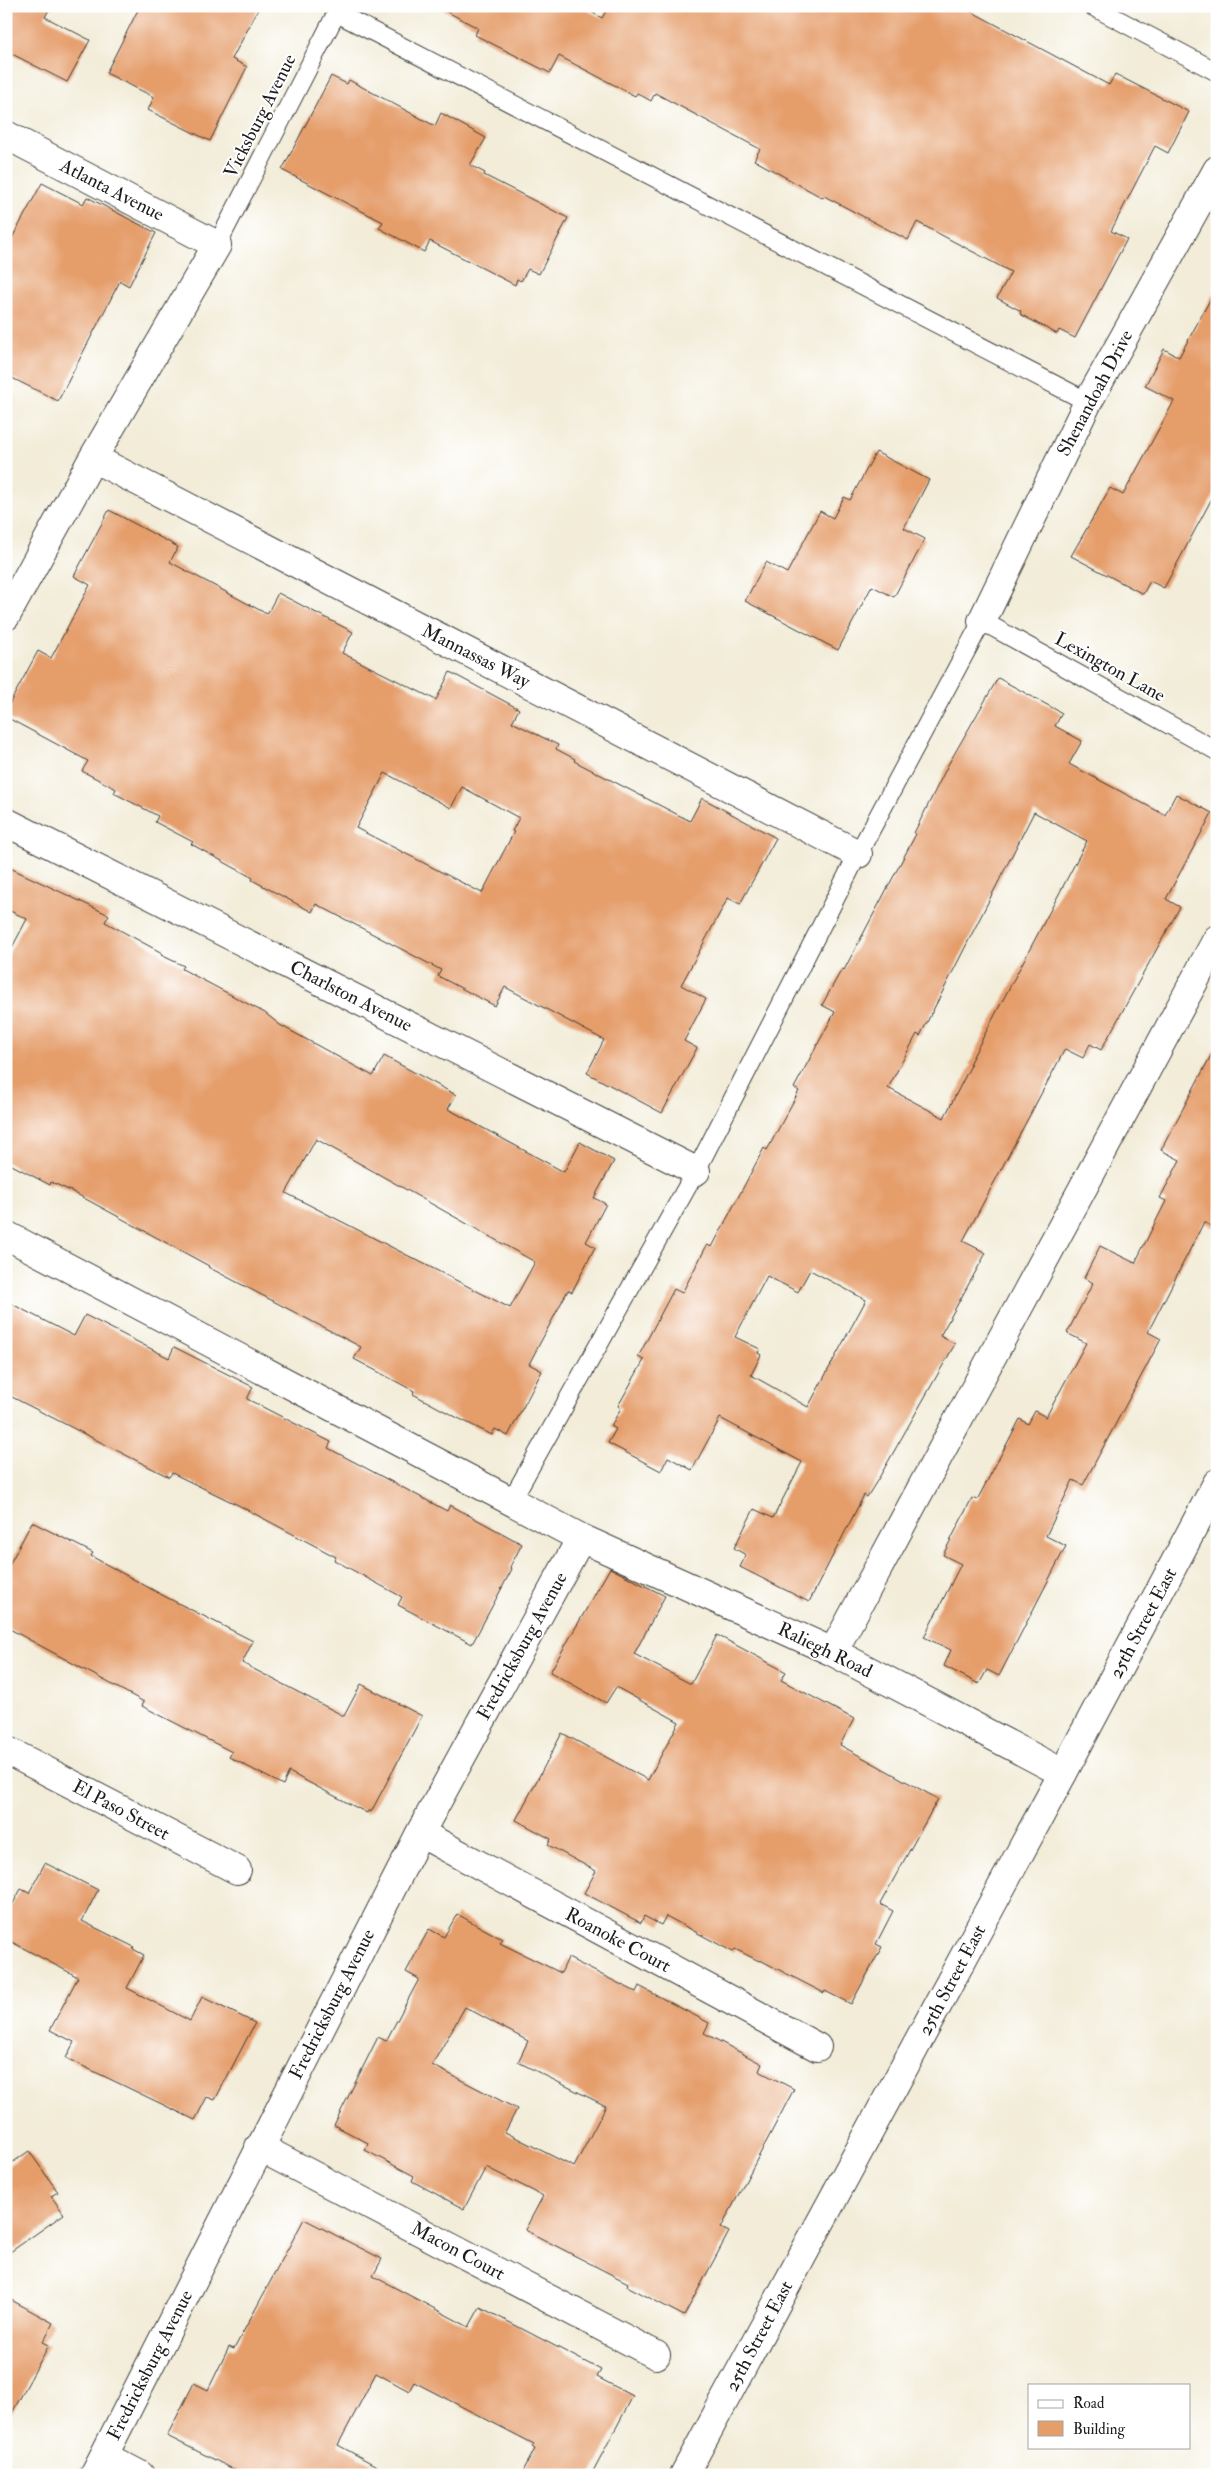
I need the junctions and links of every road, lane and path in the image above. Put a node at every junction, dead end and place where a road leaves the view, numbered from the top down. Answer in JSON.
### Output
{"nodes":[{"id":1,"x":1092,"y":6,"type":"edge"},
{"id":2,"x":338,"y":9,"type":"edge"},
{"id":3,"x":1217,"y":72,"type":"edge"},
{"id":4,"x":6,"y":135,"type":"edge"},
{"id":5,"x":1217,"y":170,"type":"edge"},
{"id":6,"x":217,"y":244,"type":"junction"},
{"id":7,"x":1088,"y":402,"type":"junction"},
{"id":8,"x":93,"y":458,"type":"junction"},
{"id":9,"x":6,"y":616,"type":"edge"},
{"id":10,"x":982,"y":621,"type":"junction"},
{"id":11,"x":1217,"y":751,"type":"edge"},
{"id":12,"x":6,"y":822,"type":"edge"},
{"id":13,"x":858,"y":854,"type":"junction"},
{"id":14,"x":1217,"y":938,"type":"edge"},
{"id":15,"x":696,"y":1171,"type":"junction"},
{"id":16,"x":6,"y":1235,"type":"edge"},
{"id":17,"x":1217,"y":1483,"type":"edge"},
{"id":18,"x":511,"y":1501,"type":"junction"},
{"id":19,"x":580,"y":1538,"type":"junction"},
{"id":20,"x":833,"y":1652,"type":"junction"},
{"id":21,"x":6,"y":1750,"type":"edge"},
{"id":22,"x":1063,"y":1773,"type":"junction"},
{"id":23,"x":420,"y":1833,"type":"junction"},
{"id":24,"x":236,"y":1870,"type":"dead end"},
{"id":25,"x":817,"y":2047,"type":"dead end"},
{"id":26,"x":259,"y":2147,"type":"junction"},
{"id":27,"x":656,"y":2355,"type":"dead end"},
{"id":28,"x":99,"y":2465,"type":"edge"},
{"id":29,"x":140,"y":2475,"type":"edge"},
{"id":30,"x":684,"y":2475,"type":"edge"}],
"edges":[{"from":1,"to":3,"type":"lane"},
{"from":2,"to":6,"type":"lane","name":"Vicksburg Avenue"},
{"from":2,"to":7,"type":"lane"},
{"from":4,"to":6,"type":"street","name":"Atlanta Avenue"},
{"from":5,"to":7,"type":"street","name":"Shenandoah Drive"},
{"from":6,"to":8,"type":"street"},
{"from":7,"to":10,"type":"street","name":"Shenandoah Drive"},
{"from":8,"to":9,"type":"street"},
{"from":8,"to":13,"type":"street","name":"Mannassas Way"},
{"from":10,"to":11,"type":"lane","name":"Lexington Lane"},
{"from":10,"to":13,"type":"lane"},
{"from":12,"to":15,"type":"street","name":"Charlston Avenue"},
{"from":13,"to":15,"type":"lane"},
{"from":14,"to":20,"type":"street"},
{"from":15,"to":18,"type":"lane"},
{"from":16,"to":18,"type":"street","name":"Raliegh Road"},
{"from":17,"to":22,"type":"street","name":"25th Street East"},
{"from":18,"to":19,"type":"street","name":"Raliegh Road"},
{"from":19,"to":20,"type":"street","name":"Raliegh Road"},
{"from":19,"to":23,"type":"street","name":"Fredricksburg Avenue"},
{"from":20,"to":22,"type":"street","name":"Raliegh Road"},
{"from":21,"to":24,"type":"street","name":"El Paso Street"},
{"from":22,"to":30,"type":"street","name":"25th Street East"},
{"from":23,"to":25,"type":"street","name":"Roanoke Court"},
{"from":23,"to":26,"type":"street","name":"Fredricksburg Avenue"},
{"from":26,"to":27,"type":"street","name":"Macon Court"},
{"from":26,"to":28,"type":"street","name":"Fredricksburg Avenue"},
{"from":28,"to":29,"type":"street"}]}
